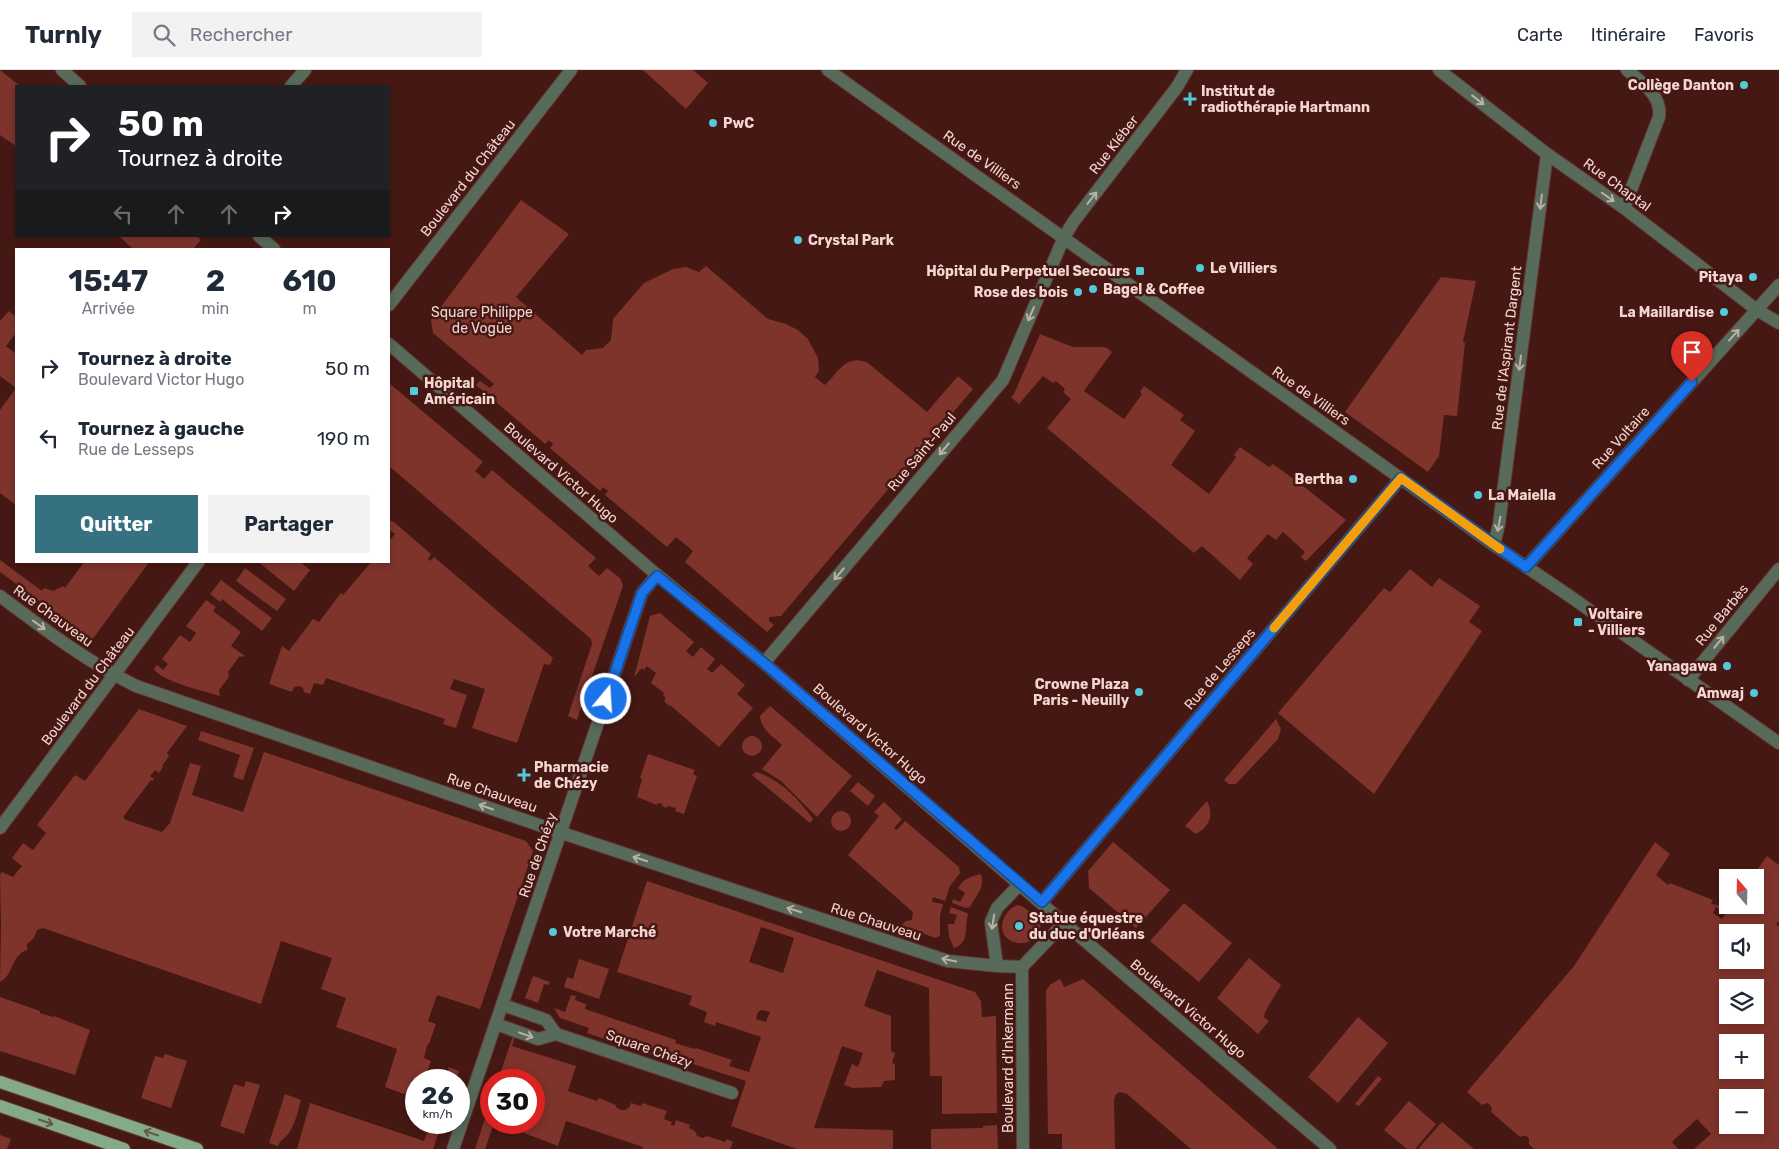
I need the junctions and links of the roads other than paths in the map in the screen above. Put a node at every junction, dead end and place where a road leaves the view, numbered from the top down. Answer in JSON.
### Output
{"nodes":[{"id":1,"x":62,"y":70,"type":"edge"},
{"id":2,"x":305,"y":70,"type":"edge"},
{"id":3,"x":571,"y":70,"type":"edge"},
{"id":4,"x":828,"y":70,"type":"edge"},
{"id":5,"x":1188,"y":70,"type":"edge"},
{"id":6,"x":1439,"y":70,"type":"edge"},
{"id":7,"x":1627,"y":70,"type":"edge"},
{"id":8,"x":79,"y":85,"type":"edge"},
{"id":9,"x":292,"y":85,"type":"edge"},
{"id":10,"x":1547,"y":154,"type":"junction"},
{"id":11,"x":1624,"y":208,"type":"junction"},
{"id":12,"x":260,"y":237,"type":"edge"},
{"id":13,"x":1064,"y":237,"type":"junction"},
{"id":14,"x":273,"y":248,"type":"edge"},
{"id":15,"x":1779,"y":285,"type":"edge"},
{"id":16,"x":390,"y":304,"type":"edge"},
{"id":17,"x":1757,"y":310,"type":"junction"},
{"id":18,"x":1779,"y":323,"type":"edge"},
{"id":19,"x":390,"y":345,"type":"edge"},
{"id":20,"x":1401,"y":478,"type":"junction"},
{"id":21,"x":1494,"y":545,"type":"junction"},
{"id":22,"x":198,"y":563,"type":"edge"},
{"id":23,"x":1526,"y":567,"type":"junction"},
{"id":24,"x":1779,"y":569,"type":"edge"},
{"id":25,"x":657,"y":576,"type":"junction"},
{"id":26,"x":0,"y":596,"type":"edge"},
{"id":27,"x":764,"y":663,"type":"junction"},
{"id":28,"x":114,"y":676,"type":"junction"},
{"id":29,"x":1688,"y":680,"type":"junction"},
{"id":30,"x":1779,"y":743,"type":"edge"},
{"id":31,"x":0,"y":828,"type":"edge"},
{"id":32,"x":562,"y":833,"type":"junction"},
{"id":33,"x":1020,"y":884,"type":"junction"},
{"id":34,"x":1042,"y":902,"type":"junction"},
{"id":35,"x":1064,"y":923,"type":"junction"},
{"id":36,"x":997,"y":966,"type":"junction"},
{"id":37,"x":1022,"y":967,"type":"junction"},
{"id":38,"x":503,"y":1005,"type":"junction"},
{"id":39,"x":496,"y":1024,"type":"junction"},
{"id":40,"x":556,"y":1034,"type":"junction"},
{"id":41,"x":0,"y":1082,"type":"edge"},
{"id":42,"x":732,"y":1093,"type":"dead end"},
{"id":43,"x":0,"y":1106,"type":"edge"},
{"id":44,"x":124,"y":1149,"type":"edge"},
{"id":45,"x":197,"y":1149,"type":"edge"},
{"id":46,"x":453,"y":1149,"type":"edge"},
{"id":47,"x":1023,"y":1149,"type":"edge"},
{"id":48,"x":1330,"y":1149,"type":"edge"}],
"edges":[{"from":1,"to":8,"type":"street"},
{"from":2,"to":9,"type":"street"},
{"from":3,"to":16,"type":"street","name":"Boulevard du Château"},
{"from":4,"to":13,"type":"street","name":"Rue de Villiers"},
{"from":13,"to":5,"type":"street","name":"Rue Kléber","one_way":true},
{"from":6,"to":10,"type":"street","name":"Rue Chaptal","one_way":true},
{"from":7,"to":11,"type":"street"},
{"from":10,"to":11,"type":"street","name":"Rue Chaptal","one_way":true},
{"from":10,"to":21,"type":"street","name":"Rue de l'Aspirant Dargent","one_way":true},
{"from":11,"to":17,"type":"street","name":"Rue Chaptal"},
{"from":12,"to":14,"type":"street"},
{"from":13,"to":20,"type":"street","name":"Rue de Villiers"},
{"from":13,"to":27,"type":"street","name":"Rue Saint-Paul","one_way":true},
{"from":15,"to":17,"type":"street","name":"Rue Voltaire"},
{"from":17,"to":18,"type":"street","name":"Rue Chaptal"},
{"from":23,"to":17,"type":"street","name":"Rue Voltaire","one_way":true},
{"from":19,"to":25,"type":"street","name":"Boulevard Victor Hugo"},
{"from":20,"to":21,"type":"street","name":"Rue de Villiers"},
{"from":20,"to":34,"type":"street","name":"Rue de Lesseps"},
{"from":21,"to":23,"type":"street","name":"Rue de Villiers"},
{"from":22,"to":28,"type":"street","name":"Boulevard du Château"},
{"from":23,"to":29,"type":"street","name":"Rue de Villiers"},
{"from":29,"to":24,"type":"street","name":"Rue Barbès","one_way":true},
{"from":25,"to":27,"type":"street","name":"Boulevard Victor Hugo"},
{"from":25,"to":32,"type":"street","name":"Rue de Chézy"},
{"from":26,"to":28,"type":"street","name":"Rue Chauveau","one_way":true},
{"from":27,"to":33,"type":"street","name":"Boulevard Victor Hugo"},
{"from":28,"to":31,"type":"street","name":"Boulevard du Château"},
{"from":32,"to":28,"type":"street","name":"Rue Chauveau","one_way":true},
{"from":29,"to":30,"type":"street","name":"Rue de Villiers"},
{"from":36,"to":32,"type":"street","name":"Rue Chauveau","one_way":true},
{"from":32,"to":38,"type":"street","name":"Rue de Chézy"},
{"from":33,"to":34,"type":"street","name":"Boulevard Victor Hugo"},
{"from":33,"to":36,"type":"street","one_way":true},
{"from":34,"to":35,"type":"street","name":"Boulevard Victor Hugo"},
{"from":35,"to":37,"type":"street"},
{"from":35,"to":48,"type":"street","name":"Boulevard Victor Hugo"},
{"from":36,"to":37,"type":"street","name":"Rue Chauveau"},
{"from":37,"to":47,"type":"street","name":"Boulevard d'Inkermann"},
{"from":38,"to":39,"type":"street","name":"Rue de Chézy"},
{"from":38,"to":40,"type":"street"},
{"from":39,"to":40,"type":"street","one_way":true},
{"from":39,"to":46,"type":"street","name":"Rue de Chézy"},
{"from":40,"to":42,"type":"street","name":"Square Chézy"},
{"from":45,"to":41,"type":"main road","one_way":true},
{"from":43,"to":44,"type":"main road","one_way":true}]}
